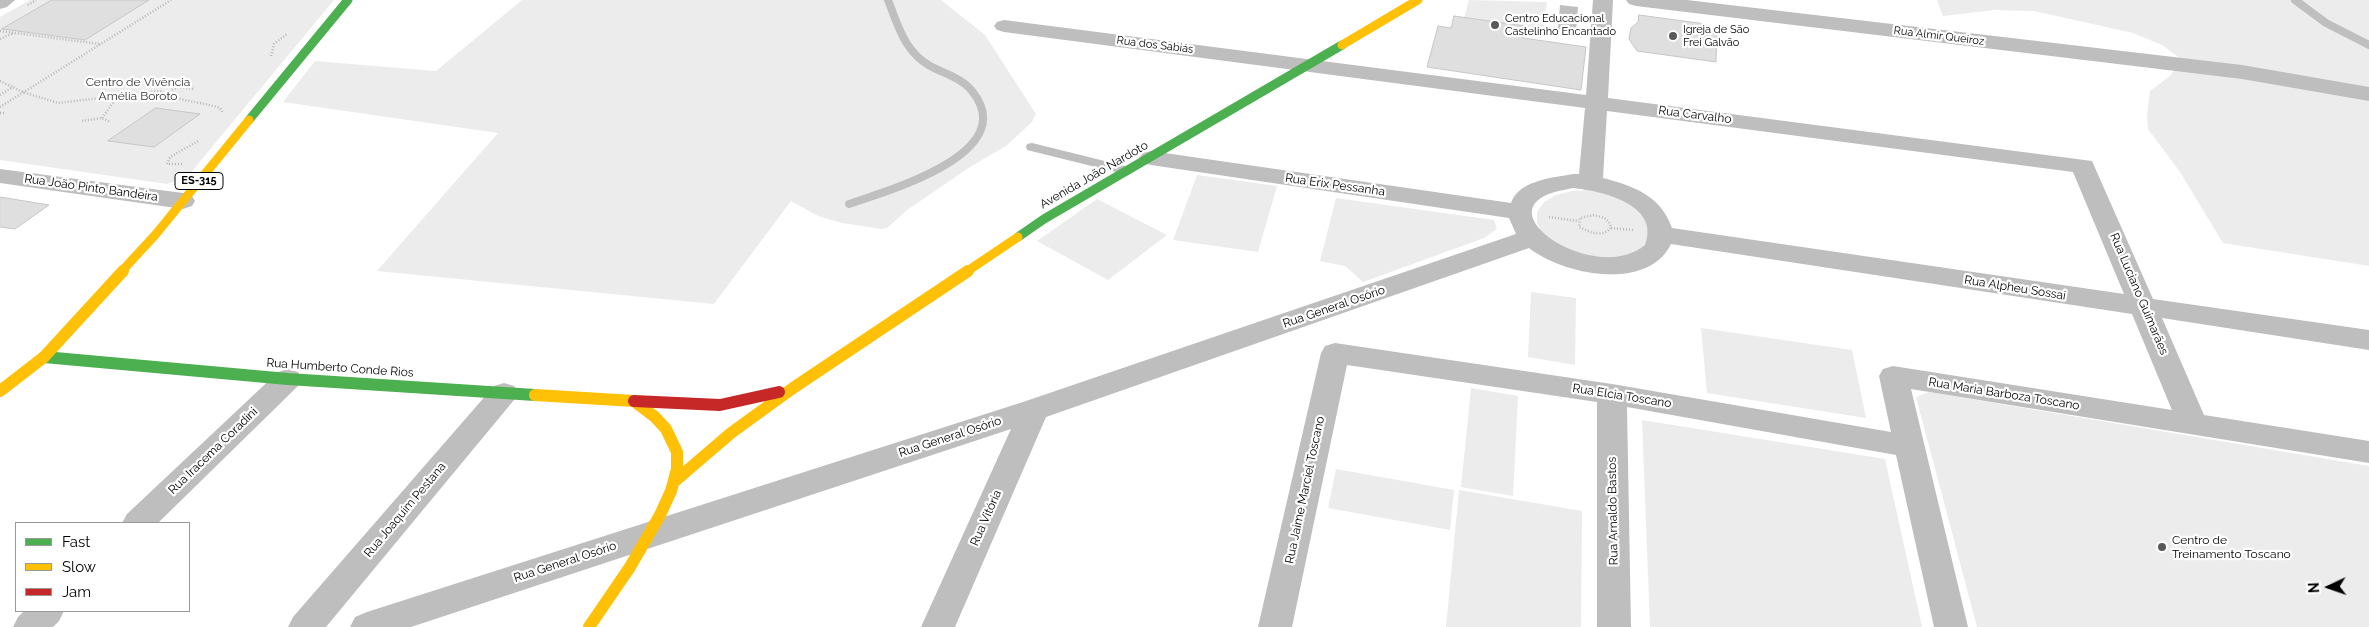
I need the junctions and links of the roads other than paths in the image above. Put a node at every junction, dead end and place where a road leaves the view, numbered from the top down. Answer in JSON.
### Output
{"nodes":[{"id":1,"x":5,"y":0,"type":"edge"},
{"id":2,"x":348,"y":0,"type":"edge"},
{"id":3,"x":1418,"y":0,"type":"edge"},
{"id":4,"x":1603,"y":0,"type":"edge"},
{"id":5,"x":1636,"y":0,"type":"edge"},
{"id":6,"x":0,"y":3,"type":"edge"},
{"id":7,"x":1004,"y":26,"type":"dead end"},
{"id":8,"x":1306,"y":64,"type":"junction"},
{"id":9,"x":2369,"y":94,"type":"edge"},
{"id":10,"x":1596,"y":102,"type":"junction"},
{"id":11,"x":1032,"y":147,"type":"dead end"},
{"id":12,"x":1151,"y":158,"type":"junction"},
{"id":13,"x":2083,"y":166,"type":"joint"},
{"id":14,"x":1128,"y":171,"type":"junction"},
{"id":15,"x":0,"y":176,"type":"edge"},
{"id":16,"x":1591,"y":182,"type":"junction"},
{"id":17,"x":183,"y":201,"type":"junction"},
{"id":18,"x":1525,"y":225,"type":"junction"},
{"id":19,"x":1661,"y":234,"type":"junction"},
{"id":20,"x":2146,"y":308,"type":"junction"},
{"id":21,"x":1317,"y":313,"type":"junction"},
{"id":22,"x":2369,"y":340,"type":"edge"},
{"id":23,"x":1335,"y":353,"type":"junction"},
{"id":24,"x":44,"y":357,"type":"junction"},
{"id":25,"x":288,"y":379,"type":"junction"},
{"id":26,"x":0,"y":381,"type":"edge"},
{"id":27,"x":793,"y":388,"type":"junction"},
{"id":28,"x":0,"y":392,"type":"edge"},
{"id":29,"x":504,"y":393,"type":"junction"},
{"id":30,"x":1612,"y":394,"type":"junction"},
{"id":31,"x":634,"y":401,"type":"junction"},
{"id":32,"x":1034,"y":410,"type":"junction"},
{"id":33,"x":2193,"y":423,"type":"junction"},
{"id":34,"x":1908,"y":446,"type":"junction"},
{"id":35,"x":2369,"y":452,"type":"edge"},
{"id":36,"x":675,"y":481,"type":"junction"},
{"id":37,"x":139,"y":522,"type":"edge"},
{"id":38,"x":650,"y":534,"type":"junction"},
{"id":39,"x":46,"y":612,"type":"edge"},
{"id":40,"x":30,"y":627,"type":"edge"},
{"id":41,"x":305,"y":627,"type":"edge"},
{"id":42,"x":367,"y":627,"type":"edge"},
{"id":43,"x":589,"y":627,"type":"edge"},
{"id":44,"x":938,"y":627,"type":"edge"},
{"id":45,"x":1275,"y":627,"type":"edge"},
{"id":46,"x":1614,"y":627,"type":"edge"},
{"id":47,"x":1951,"y":627,"type":"edge"}],
"edges":[{"from":1,"to":6,"type":"street"},
{"from":2,"to":17,"type":"main road","number":"ES-315"},
{"from":3,"to":8,"type":"main road","name":"Avenida João Nardoto"},
{"from":4,"to":10,"type":"street"},
{"from":5,"to":9,"type":"street","name":"Rua Almir Queiroz"},
{"from":7,"to":8,"type":"street","name":"Rua dos Sabiás"},
{"from":8,"to":10,"type":"street","name":"Rua Carvalho"},
{"from":8,"to":12,"type":"main road","name":"Avenida João Nardoto"},
{"from":10,"to":13,"type":"street","name":"Rua Carvalho"},
{"from":10,"to":16,"type":"street"},
{"from":11,"to":14,"type":"lane"},
{"from":12,"to":14,"type":"main road","name":"Avenida João Nardoto"},
{"from":12,"to":18,"type":"street","name":"Rua Erix Pessanha"},
{"from":13,"to":20,"type":"street","name":"Rua Luciano Guimarães"},
{"from":14,"to":27,"type":"main road","name":"Avenida João Nardoto"},
{"from":15,"to":17,"type":"street","name":"Rua João Pinto Bandeira"},
{"from":16,"to":18,"type":"street"},
{"from":16,"to":19,"type":"street"},
{"from":17,"to":24,"type":"main road","number":"ES-315"},
{"from":18,"to":19,"type":"street"},
{"from":18,"to":21,"type":"street","name":"Rua General Osório"},
{"from":19,"to":20,"type":"street","name":"Rua Alpheu Sossai"},
{"from":20,"to":22,"type":"street","name":"Rua Alpheu Sossai"},
{"from":20,"to":33,"type":"street","name":"Rua Luciano Guimarães"},
{"from":21,"to":23,"type":"street"},
{"from":21,"to":32,"type":"street","name":"Rua General Osório"},
{"from":23,"to":30,"type":"street","name":"Rua Elcia Toscano"},
{"from":23,"to":45,"type":"street","name":"Rua Jaime Marciel Toscano"},
{"from":24,"to":25,"type":"main road","name":"Rua Humberto Conde Rios"},
{"from":24,"to":26,"type":"street"},
{"from":24,"to":28,"type":"main road","number":"ES-315"},
{"from":25,"to":29,"type":"main road","name":"Rua Humberto Conde Rios"},
{"from":25,"to":37,"type":"street","name":"Rua Iracema Coradini"},
{"from":27,"to":31,"type":"main road","name":"Avenida João Nardoto"},
{"from":27,"to":36,"type":"main road","name":"Avenida João Nardoto"},
{"from":29,"to":31,"type":"main road","name":"Rua Humberto Conde Rios"},
{"from":29,"to":41,"type":"street","name":"Rua Joaquim Pestana"},
{"from":30,"to":34,"type":"street","name":"Rua Elcia Toscano"},
{"from":30,"to":46,"type":"street","name":"Rua Arnaldo Bastos"},
{"from":31,"to":36,"type":"main road"},
{"from":32,"to":38,"type":"street","name":"Rua General Osório"},
{"from":32,"to":44,"type":"street","name":"Rua Vitória"},
{"from":33,"to":34,"type":"street","name":"Rua Maria Barboza Toscano"},
{"from":33,"to":35,"type":"street","name":"Rua Maria Barboza Toscano"},
{"from":34,"to":47,"type":"street","name":"Rua Maria Barboza Toscano"},
{"from":36,"to":38,"type":"main road"},
{"from":38,"to":42,"type":"street","name":"Rua General Osório"},
{"from":38,"to":43,"type":"main road"},
{"from":39,"to":40,"type":"street"}]}
